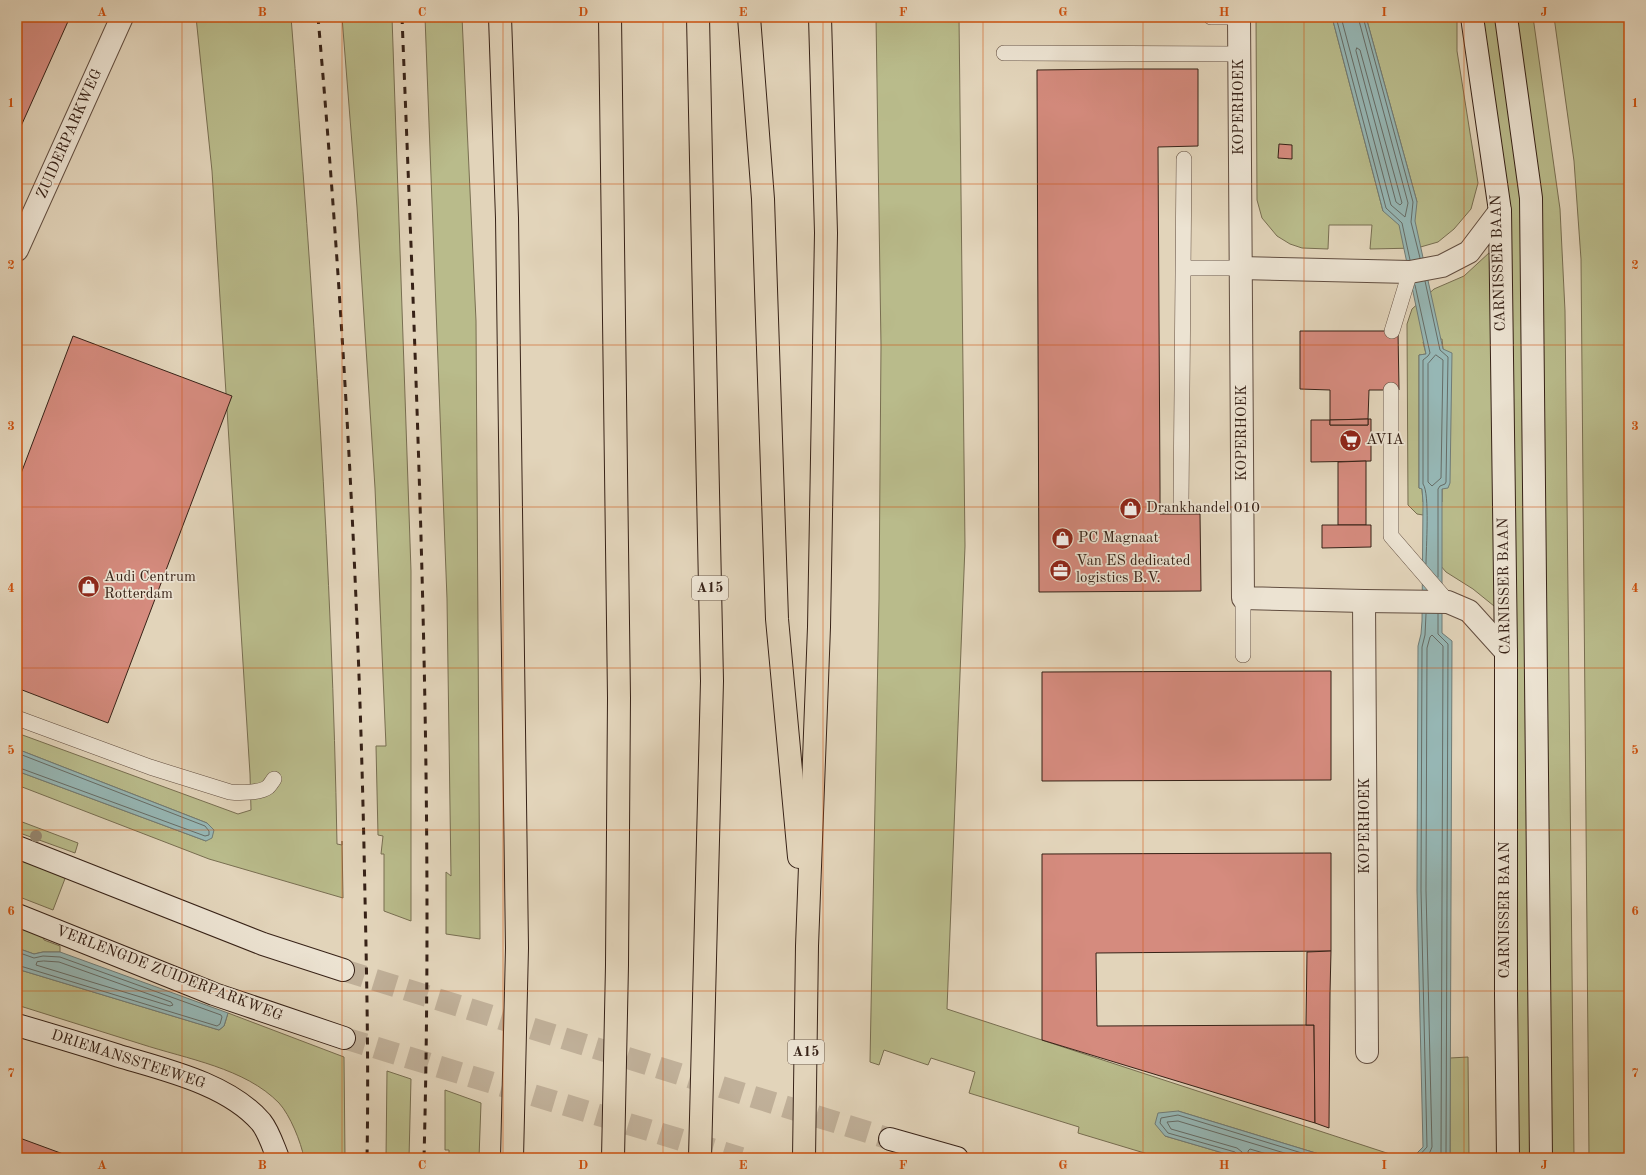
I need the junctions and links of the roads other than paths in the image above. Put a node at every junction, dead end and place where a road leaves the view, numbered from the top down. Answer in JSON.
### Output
{"nodes":[{"id":1,"x":122,"y":17,"type":"edge"},
{"id":2,"x":500,"y":17,"type":"edge"},
{"id":3,"x":610,"y":17,"type":"edge"},
{"id":4,"x":698,"y":17,"type":"edge"},
{"id":5,"x":749,"y":17,"type":"edge"},
{"id":6,"x":820,"y":17,"type":"edge"},
{"id":7,"x":1211,"y":17,"type":"edge"},
{"id":8,"x":1239,"y":17,"type":"edge"},
{"id":9,"x":1472,"y":17,"type":"edge"},
{"id":10,"x":1506,"y":17,"type":"edge"},
{"id":11,"x":1004,"y":53,"type":"dead end"},
{"id":12,"x":1239,"y":54,"type":"junction"},
{"id":13,"x":1184,"y":159,"type":"dead end"},
{"id":14,"x":1500,"y":211,"type":"junction"},
{"id":15,"x":17,"y":250,"type":"edge"},
{"id":16,"x":1184,"y":268,"type":"junction"},
{"id":17,"x":1240,"y":268,"type":"junction"},
{"id":18,"x":1410,"y":272,"type":"junction"},
{"id":19,"x":1392,"y":331,"type":"dead end"},
{"id":20,"x":1391,"y":390,"type":"dead end"},
{"id":21,"x":1181,"y":505,"type":"dead end"},
{"id":22,"x":1243,"y":598,"type":"junction"},
{"id":23,"x":1364,"y":601,"type":"junction"},
{"id":24,"x":1448,"y":602,"type":"junction"},
{"id":25,"x":1506,"y":652,"type":"junction"},
{"id":26,"x":1243,"y":655,"type":"dead end"},
{"id":27,"x":17,"y":718,"type":"edge"},
{"id":28,"x":274,"y":779,"type":"dead end"},
{"id":29,"x":17,"y":847,"type":"edge"},
{"id":30,"x":17,"y":915,"type":"edge"},
{"id":31,"x":807,"y":946,"type":"junction"},
{"id":32,"x":343,"y":970,"type":"tunnel mouth"},
{"id":33,"x":17,"y":1025,"type":"edge"},
{"id":34,"x":344,"y":1038,"type":"tunnel mouth"},
{"id":35,"x":1367,"y":1052,"type":"dead end"},
{"id":36,"x":890,"y":1139,"type":"tunnel mouth"},
{"id":37,"x":278,"y":1158,"type":"edge"},
{"id":38,"x":512,"y":1158,"type":"edge"},
{"id":39,"x":613,"y":1158,"type":"edge"},
{"id":40,"x":700,"y":1158,"type":"edge"},
{"id":41,"x":804,"y":1158,"type":"edge"},
{"id":42,"x":957,"y":1158,"type":"edge"},
{"id":43,"x":1508,"y":1158,"type":"edge"},
{"id":44,"x":1541,"y":1158,"type":"edge"}],
"edges":[{"from":1,"to":15,"type":"main road","name":"ZUIDERPARKWEG"},
{"from":2,"to":38,"type":"highway"},
{"from":3,"to":39,"type":"highway"},
{"from":4,"to":40,"type":"highway","number":"A15"},
{"from":5,"to":31,"type":"highway","number":"A15"},
{"from":6,"to":31,"type":"highway","number":"A15"},
{"from":7,"to":8,"type":"lane"},
{"from":8,"to":12,"type":"main road","name":"KOPERHOEK"},
{"from":9,"to":14,"type":"main road","name":"CARNISSER BAAN"},
{"from":10,"to":44,"type":"main road","name":"CARNISSER BAAN"},
{"from":11,"to":12,"type":"lane"},
{"from":12,"to":17,"type":"main road","name":"KOPERHOEK"},
{"from":13,"to":16,"type":"lane"},
{"from":14,"to":18,"type":"main road"},
{"from":14,"to":25,"type":"main road","name":"CARNISSER BAAN"},
{"from":16,"to":17,"type":"lane"},
{"from":16,"to":21,"type":"lane"},
{"from":17,"to":18,"type":"main road"},
{"from":17,"to":22,"type":"main road","name":"KOPERHOEK"},
{"from":18,"to":19,"type":"lane"},
{"from":20,"to":24,"type":"lane"},
{"from":22,"to":23,"type":"main road"},
{"from":22,"to":26,"type":"lane"},
{"from":23,"to":24,"type":"main road"},
{"from":23,"to":35,"type":"main road","name":"KOPERHOEK"},
{"from":24,"to":25,"type":"main road"},
{"from":25,"to":43,"type":"main road","name":"CARNISSER BAAN"},
{"from":27,"to":28,"type":"lane"},
{"from":29,"to":32,"type":"main road"},
{"from":30,"to":34,"type":"main road","name":"VERLENGDE ZUIDERPARKWEG"},
{"from":31,"to":41,"type":"highway","number":"A15"},
{"from":33,"to":37,"type":"main road","name":"DRIEMANSSTEEWEG"},
{"from":36,"to":42,"type":"main road"}]}
